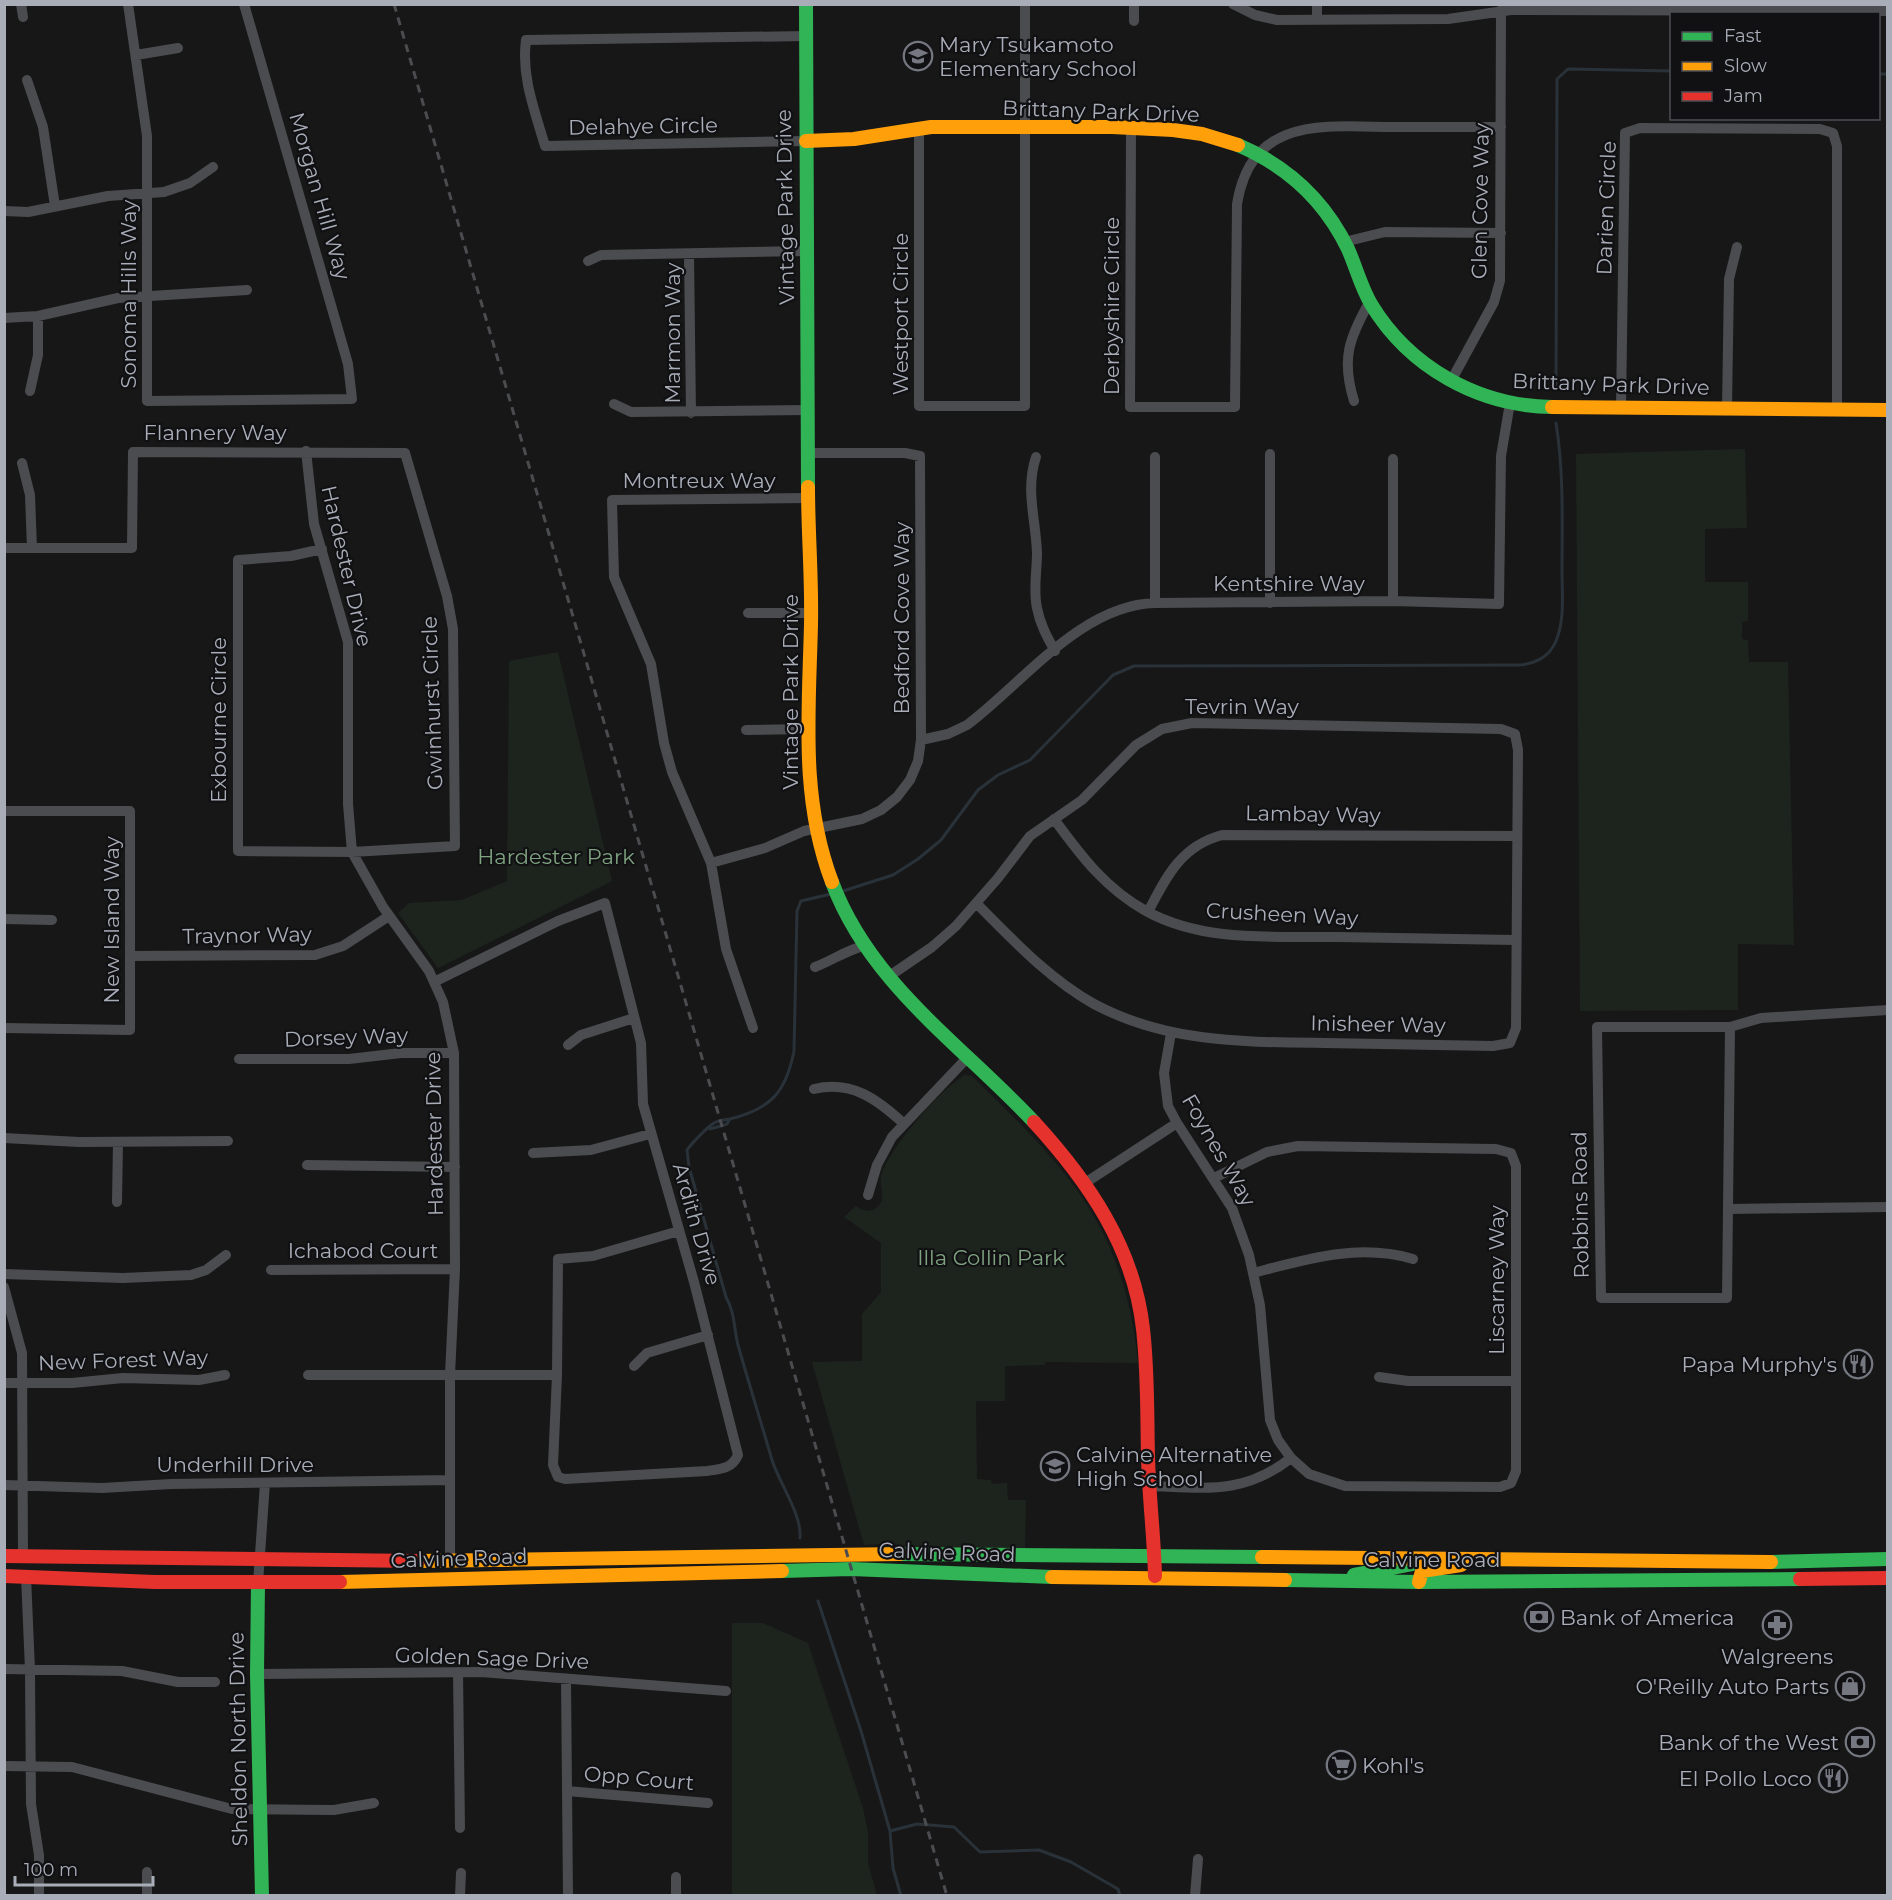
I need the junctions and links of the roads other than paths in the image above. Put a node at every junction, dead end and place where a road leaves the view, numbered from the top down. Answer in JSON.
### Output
{"nodes":[{"id":1,"x":21,"y":4,"type":"edge"},
{"id":2,"x":128,"y":4,"type":"edge"},
{"id":3,"x":244,"y":4,"type":"edge"},
{"id":4,"x":806,"y":4,"type":"edge"},
{"id":5,"x":1025,"y":4,"type":"edge"},
{"id":6,"x":1134,"y":4,"type":"edge"},
{"id":7,"x":1233,"y":4,"type":"edge"},
{"id":8,"x":1317,"y":4,"type":"edge"},
{"id":9,"x":1623,"y":7,"type":"edge"},
{"id":10,"x":1721,"y":7,"type":"edge"},
{"id":11,"x":1836,"y":8,"type":"edge"},
{"id":12,"x":1501,"y":10,"type":"junction"},
{"id":13,"x":1887,"y":11,"type":"edge"},
{"id":14,"x":23,"y":17,"type":"dead end"},
{"id":15,"x":1317,"y":20,"type":"junction"},
{"id":16,"x":1134,"y":21,"type":"dead end"},
{"id":17,"x":806,"y":36,"type":"junction"},
{"id":18,"x":178,"y":48,"type":"dead end"},
{"id":19,"x":136,"y":55,"type":"junction"},
{"id":20,"x":27,"y":80,"type":"dead end"},
{"id":21,"x":919,"y":127,"type":"junction"},
{"id":22,"x":1501,"y":127,"type":"junction"},
{"id":23,"x":1025,"y":128,"type":"junction"},
{"id":24,"x":1131,"y":129,"type":"junction"},
{"id":25,"x":806,"y":141,"type":"junction"},
{"id":26,"x":1259,"y":155,"type":"junction"},
{"id":27,"x":213,"y":167,"type":"dead end"},
{"id":28,"x":147,"y":193,"type":"junction"},
{"id":29,"x":55,"y":206,"type":"junction"},
{"id":30,"x":4,"y":211,"type":"edge"},
{"id":31,"x":1501,"y":233,"type":"junction"},
{"id":32,"x":1344,"y":242,"type":"junction"},
{"id":33,"x":1737,"y":247,"type":"dead end"},
{"id":34,"x":807,"y":251,"type":"junction"},
{"id":35,"x":689,"y":254,"type":"junction"},
{"id":36,"x":588,"y":261,"type":"dead end"},
{"id":37,"x":247,"y":290,"type":"dead end"},
{"id":38,"x":147,"y":296,"type":"junction"},
{"id":39,"x":1370,"y":301,"type":"junction"},
{"id":40,"x":38,"y":316,"type":"junction"},
{"id":41,"x":4,"y":318,"type":"edge"},
{"id":42,"x":1451,"y":381,"type":"junction"},
{"id":43,"x":30,"y":391,"type":"dead end"},
{"id":44,"x":352,"y":399,"type":"joint"},
{"id":45,"x":1353,"y":401,"type":"dead end"},
{"id":46,"x":1510,"y":403,"type":"junction"},
{"id":47,"x":614,"y":404,"type":"dead end"},
{"id":48,"x":1621,"y":408,"type":"junction"},
{"id":49,"x":1726,"y":408,"type":"junction"},
{"id":50,"x":1837,"y":409,"type":"junction"},
{"id":51,"x":808,"y":410,"type":"junction"},
{"id":52,"x":1887,"y":410,"type":"edge"},
{"id":53,"x":691,"y":413,"type":"junction"},
{"id":54,"x":306,"y":451,"type":"junction"},
{"id":55,"x":808,"y":453,"type":"junction"},
{"id":56,"x":1270,"y":454,"type":"dead end"},
{"id":57,"x":1036,"y":457,"type":"dead end"},
{"id":58,"x":1155,"y":457,"type":"dead end"},
{"id":59,"x":1393,"y":459,"type":"dead end"},
{"id":60,"x":22,"y":463,"type":"dead end"},
{"id":61,"x":808,"y":498,"type":"junction"},
{"id":62,"x":4,"y":548,"type":"edge"},
{"id":63,"x":32,"y":548,"type":"junction"},
{"id":64,"x":322,"y":549,"type":"junction"},
{"id":65,"x":1393,"y":601,"type":"junction"},
{"id":66,"x":1155,"y":603,"type":"junction"},
{"id":67,"x":1270,"y":603,"type":"junction"},
{"id":68,"x":748,"y":613,"type":"dead end"},
{"id":69,"x":811,"y":613,"type":"junction"},
{"id":70,"x":1055,"y":651,"type":"junction"},
{"id":71,"x":807,"y":729,"type":"junction"},
{"id":72,"x":746,"y":730,"type":"dead end"},
{"id":73,"x":1515,"y":734,"type":"joint"},
{"id":74,"x":921,"y":740,"type":"junction"},
{"id":75,"x":4,"y":811,"type":"edge"},
{"id":76,"x":1054,"y":819,"type":"junction"},
{"id":77,"x":816,"y":828,"type":"junction"},
{"id":78,"x":1516,"y":836,"type":"junction"},
{"id":79,"x":352,"y":852,"type":"junction"},
{"id":80,"x":711,"y":863,"type":"junction"},
{"id":81,"x":977,"y":904,"type":"junction"},
{"id":82,"x":1148,"y":912,"type":"junction"},
{"id":83,"x":390,"y":916,"type":"junction"},
{"id":84,"x":4,"y":919,"type":"edge"},
{"id":85,"x":52,"y":920,"type":"dead end"},
{"id":86,"x":1515,"y":940,"type":"junction"},
{"id":87,"x":864,"y":946,"type":"junction"},
{"id":88,"x":130,"y":956,"type":"junction"},
{"id":89,"x":815,"y":967,"type":"dead end"},
{"id":90,"x":888,"y":977,"type":"junction"},
{"id":91,"x":434,"y":982,"type":"junction"},
{"id":92,"x":1887,"y":1010,"type":"edge"},
{"id":93,"x":634,"y":1018,"type":"junction"},
{"id":94,"x":1730,"y":1027,"type":"junction"},
{"id":95,"x":4,"y":1028,"type":"edge"},
{"id":96,"x":753,"y":1028,"type":"dead end"},
{"id":97,"x":1171,"y":1033,"type":"junction"},
{"id":98,"x":568,"y":1046,"type":"dead end"},
{"id":99,"x":454,"y":1053,"type":"junction"},
{"id":100,"x":967,"y":1058,"type":"junction"},
{"id":101,"x":239,"y":1059,"type":"dead end"},
{"id":102,"x":814,"y":1089,"type":"dead end"},
{"id":103,"x":903,"y":1123,"type":"junction"},
{"id":104,"x":1177,"y":1123,"type":"junction"},
{"id":105,"x":650,"y":1134,"type":"junction"},
{"id":106,"x":4,"y":1138,"type":"edge"},
{"id":107,"x":228,"y":1141,"type":"dead end"},
{"id":108,"x":118,"y":1142,"type":"junction"},
{"id":109,"x":533,"y":1152,"type":"dead end"},
{"id":110,"x":307,"y":1165,"type":"dead end"},
{"id":111,"x":455,"y":1167,"type":"junction"},
{"id":112,"x":1214,"y":1178,"type":"junction"},
{"id":113,"x":1085,"y":1183,"type":"junction"},
{"id":114,"x":868,"y":1195,"type":"dead end"},
{"id":115,"x":117,"y":1202,"type":"dead end"},
{"id":116,"x":1887,"y":1207,"type":"edge"},
{"id":117,"x":1728,"y":1209,"type":"junction"},
{"id":118,"x":679,"y":1232,"type":"junction"},
{"id":119,"x":226,"y":1255,"type":"dead end"},
{"id":120,"x":1413,"y":1258,"type":"dead end"},
{"id":121,"x":455,"y":1269,"type":"junction"},
{"id":122,"x":271,"y":1270,"type":"dead end"},
{"id":123,"x":1253,"y":1272,"type":"junction"},
{"id":124,"x":4,"y":1274,"type":"edge"},
{"id":125,"x":4,"y":1287,"type":"edge"},
{"id":126,"x":708,"y":1335,"type":"junction"},
{"id":127,"x":634,"y":1366,"type":"dead end"},
{"id":128,"x":225,"y":1375,"type":"dead end"},
{"id":129,"x":308,"y":1375,"type":"dead end"},
{"id":130,"x":450,"y":1375,"type":"junction"},
{"id":131,"x":558,"y":1375,"type":"junction"},
{"id":132,"x":1379,"y":1377,"type":"dead end"},
{"id":133,"x":1515,"y":1381,"type":"junction"},
{"id":134,"x":4,"y":1383,"type":"edge"},
{"id":135,"x":22,"y":1383,"type":"junction"},
{"id":136,"x":1291,"y":1458,"type":"junction"},
{"id":137,"x":449,"y":1480,"type":"junction"},
{"id":138,"x":265,"y":1483,"type":"junction"},
{"id":139,"x":4,"y":1485,"type":"edge"},
{"id":140,"x":22,"y":1485,"type":"junction"},
{"id":141,"x":1149,"y":1486,"type":"junction"},
{"id":142,"x":23,"y":1555,"type":"junction"},
{"id":143,"x":4,"y":1556,"type":"edge"},
{"id":144,"x":1155,"y":1557,"type":"junction"},
{"id":145,"x":1415,"y":1558,"type":"junction"},
{"id":146,"x":1483,"y":1559,"type":"junction"},
{"id":147,"x":1887,"y":1559,"type":"edge"},
{"id":148,"x":1658,"y":1560,"type":"junction"},
{"id":149,"x":260,"y":1561,"type":"junction"},
{"id":150,"x":450,"y":1561,"type":"junction"},
{"id":151,"x":4,"y":1576,"type":"edge"},
{"id":152,"x":26,"y":1576,"type":"junction"},
{"id":153,"x":1155,"y":1576,"type":"junction"},
{"id":154,"x":1887,"y":1578,"type":"edge"},
{"id":155,"x":1341,"y":1580,"type":"junction"},
{"id":156,"x":1590,"y":1580,"type":"junction"},
{"id":157,"x":1419,"y":1582,"type":"junction"},
{"id":158,"x":258,"y":1583,"type":"junction"},
{"id":159,"x":4,"y":1670,"type":"edge"},
{"id":160,"x":30,"y":1670,"type":"junction"},
{"id":161,"x":458,"y":1672,"type":"junction"},
{"id":162,"x":257,"y":1674,"type":"junction"},
{"id":163,"x":566,"y":1679,"type":"junction"},
{"id":164,"x":215,"y":1682,"type":"dead end"},
{"id":165,"x":726,"y":1691,"type":"dead end"},
{"id":166,"x":31,"y":1765,"type":"junction"},
{"id":167,"x":4,"y":1766,"type":"edge"},
{"id":168,"x":567,"y":1791,"type":"junction"},
{"id":169,"x":374,"y":1803,"type":"dead end"},
{"id":170,"x":708,"y":1803,"type":"dead end"},
{"id":171,"x":261,"y":1809,"type":"junction"},
{"id":172,"x":460,"y":1828,"type":"dead end"},
{"id":173,"x":1198,"y":1859,"type":"dead end"},
{"id":174,"x":147,"y":1872,"type":"dead end"},
{"id":175,"x":461,"y":1873,"type":"dead end"},
{"id":176,"x":676,"y":1877,"type":"dead end"},
{"id":177,"x":39,"y":1896,"type":"edge"},
{"id":178,"x":147,"y":1896,"type":"edge"},
{"id":179,"x":262,"y":1896,"type":"edge"},
{"id":180,"x":460,"y":1896,"type":"edge"},
{"id":181,"x":568,"y":1896,"type":"edge"},
{"id":182,"x":676,"y":1896,"type":"edge"},
{"id":183,"x":1195,"y":1896,"type":"edge"}],
"edges":[{"from":1,"to":14,"type":"street"},
{"from":2,"to":19,"type":"street","name":"Sonoma Hills Way"},
{"from":3,"to":44,"type":"street","name":"Morgan Hill Way"},
{"from":4,"to":17,"type":"main road","name":"Vintage Park Drive"},
{"from":5,"to":23,"type":"street"},
{"from":6,"to":16,"type":"street"},
{"from":7,"to":15,"type":"street"},
{"from":8,"to":15,"type":"street"},
{"from":9,"to":10,"type":"street"},
{"from":9,"to":12,"type":"street"},
{"from":10,"to":11,"type":"street"},
{"from":11,"to":13,"type":"street"},
{"from":12,"to":15,"type":"street"},
{"from":12,"to":22,"type":"street","name":"Glen Cove Way"},
{"from":17,"to":25,"type":"main road","name":"Vintage Park Drive"},
{"from":17,"to":25,"type":"street","name":"Delahye Circle"},
{"from":18,"to":19,"type":"street"},
{"from":19,"to":28,"type":"street","name":"Sonoma Hills Way"},
{"from":20,"to":29,"type":"street"},
{"from":21,"to":23,"type":"main road","name":"Brittany Park Drive"},
{"from":21,"to":23,"type":"street","name":"Westport Circle"},
{"from":21,"to":25,"type":"main road","name":"Brittany Park Drive"},
{"from":22,"to":26,"type":"street"},
{"from":22,"to":31,"type":"street","name":"Glen Cove Way"},
{"from":23,"to":24,"type":"main road","name":"Brittany Park Drive"},
{"from":24,"to":26,"type":"main road","name":"Brittany Park Drive"},
{"from":24,"to":26,"type":"street","name":"Derbyshire Circle"},
{"from":25,"to":34,"type":"main road","name":"Vintage Park Drive"},
{"from":26,"to":32,"type":"main road","name":"Brittany Park Drive"},
{"from":27,"to":28,"type":"street"},
{"from":28,"to":29,"type":"street"},
{"from":28,"to":38,"type":"street","name":"Sonoma Hills Way"},
{"from":29,"to":30,"type":"street"},
{"from":31,"to":32,"type":"street"},
{"from":31,"to":42,"type":"street","name":"Glen Cove Way"},
{"from":32,"to":39,"type":"main road","name":"Brittany Park Drive"},
{"from":33,"to":49,"type":"street"},
{"from":34,"to":35,"type":"street","name":"Marmon Way"},
{"from":34,"to":51,"type":"main road","name":"Vintage Park Drive"},
{"from":35,"to":36,"type":"street"},
{"from":35,"to":53,"type":"street","name":"Marmon Way"},
{"from":37,"to":38,"type":"street"},
{"from":38,"to":40,"type":"street"},
{"from":38,"to":44,"type":"street","name":"Sonoma Hills Way"},
{"from":39,"to":42,"type":"main road","name":"Brittany Park Drive"},
{"from":39,"to":45,"type":"street"},
{"from":40,"to":41,"type":"street"},
{"from":40,"to":43,"type":"street"},
{"from":42,"to":46,"type":"main road","name":"Brittany Park Drive"},
{"from":46,"to":48,"type":"main road","name":"Brittany Park Drive"},
{"from":46,"to":65,"type":"street","name":"Kentshire Way"},
{"from":47,"to":53,"type":"street"},
{"from":48,"to":49,"type":"main road","name":"Brittany Park Drive"},
{"from":48,"to":50,"type":"street","name":"Darien Circle"},
{"from":49,"to":50,"type":"main road","name":"Brittany Park Drive"},
{"from":50,"to":52,"type":"main road","name":"Brittany Park Drive"},
{"from":51,"to":53,"type":"street","name":"Marmon Way"},
{"from":51,"to":55,"type":"main road","name":"Vintage Park Drive"},
{"from":54,"to":63,"type":"street","name":"Flannery Way"},
{"from":54,"to":64,"type":"street","name":"Hardester Drive"},
{"from":54,"to":79,"type":"street","name":"Gwinhurst Circle"},
{"from":55,"to":61,"type":"main road","name":"Vintage Park Drive"},
{"from":55,"to":74,"type":"street","name":"Bedford Cove Way"},
{"from":56,"to":67,"type":"street"},
{"from":57,"to":70,"type":"street"},
{"from":58,"to":66,"type":"street"},
{"from":59,"to":65,"type":"street"},
{"from":60,"to":63,"type":"street"},
{"from":61,"to":69,"type":"main road","name":"Vintage Park Drive"},
{"from":61,"to":80,"type":"street","name":"Montreux Way"},
{"from":62,"to":63,"type":"street","name":"Flannery Way"},
{"from":64,"to":79,"type":"street","name":"Hardester Drive"},
{"from":64,"to":79,"type":"street","name":"Exbourne Circle"},
{"from":65,"to":67,"type":"street","name":"Kentshire Way"},
{"from":66,"to":67,"type":"street","name":"Kentshire Way"},
{"from":66,"to":70,"type":"street","name":"Kentshire Way"},
{"from":68,"to":69,"type":"street"},
{"from":69,"to":71,"type":"main road","name":"Vintage Park Drive"},
{"from":70,"to":74,"type":"street","name":"Kentshire Way"},
{"from":71,"to":72,"type":"street"},
{"from":71,"to":77,"type":"main road","name":"Vintage Park Drive"},
{"from":73,"to":76,"type":"street","name":"Tevrin Way"},
{"from":73,"to":78,"type":"street","name":"Inisheer Way"},
{"from":74,"to":77,"type":"street","name":"Bedford Cove Way"},
{"from":75,"to":88,"type":"street","name":"New Island Way"},
{"from":76,"to":81,"type":"street","name":"Tevrin Way"},
{"from":76,"to":82,"type":"street","name":"Crusheen Way"},
{"from":77,"to":80,"type":"street","name":"Bedford Cove Way"},
{"from":77,"to":87,"type":"main road","name":"Vintage Park Drive"},
{"from":78,"to":82,"type":"street","name":"Lambay Way"},
{"from":78,"to":86,"type":"street","name":"Inisheer Way"},
{"from":79,"to":83,"type":"street","name":"Hardester Drive"},
{"from":80,"to":96,"type":"street"},
{"from":81,"to":90,"type":"street","name":"Tevrin Way"},
{"from":81,"to":97,"type":"street","name":"Inisheer Way"},
{"from":82,"to":86,"type":"street","name":"Crusheen Way"},
{"from":83,"to":88,"type":"street","name":"Traynor Way"},
{"from":83,"to":91,"type":"street","name":"Hardester Drive"},
{"from":84,"to":85,"type":"street"},
{"from":86,"to":97,"type":"street","name":"Inisheer Way"},
{"from":87,"to":89,"type":"street"},
{"from":87,"to":90,"type":"main road","name":"Vintage Park Drive"},
{"from":88,"to":95,"type":"street","name":"New Island Way"},
{"from":90,"to":100,"type":"main road","name":"Vintage Park Drive"},
{"from":91,"to":93,"type":"street","name":"Ardith Drive"},
{"from":91,"to":99,"type":"street","name":"Hardester Drive"},
{"from":92,"to":94,"type":"street","name":"Robbins Road"},
{"from":93,"to":98,"type":"street"},
{"from":93,"to":105,"type":"street","name":"Ardith Drive"},
{"from":94,"to":117,"type":"street","name":"Robbins Road"},
{"from":94,"to":117,"type":"street","name":"Robbins Road"},
{"from":97,"to":104,"type":"street","name":"Foynes Way"},
{"from":99,"to":101,"type":"street","name":"Dorsey Way"},
{"from":99,"to":111,"type":"street","name":"Hardester Drive"},
{"from":100,"to":103,"type":"street"},
{"from":100,"to":113,"type":"main road","name":"Vintage Park Drive"},
{"from":102,"to":103,"type":"street"},
{"from":103,"to":114,"type":"street"},
{"from":104,"to":112,"type":"street","name":"Foynes Way"},
{"from":104,"to":113,"type":"street"},
{"from":105,"to":109,"type":"street"},
{"from":105,"to":118,"type":"street","name":"Ardith Drive"},
{"from":106,"to":108,"type":"street"},
{"from":107,"to":108,"type":"street"},
{"from":108,"to":115,"type":"street"},
{"from":110,"to":111,"type":"street"},
{"from":111,"to":121,"type":"street","name":"Hardester Drive"},
{"from":112,"to":123,"type":"street","name":"Foynes Way"},
{"from":112,"to":133,"type":"street","name":"Liscarney Way"},
{"from":113,"to":141,"type":"main road","name":"Vintage Park Drive"},
{"from":116,"to":117,"type":"street"},
{"from":118,"to":126,"type":"street","name":"Ardith Drive"},
{"from":118,"to":131,"type":"street"},
{"from":119,"to":124,"type":"street"},
{"from":120,"to":123,"type":"street"},
{"from":121,"to":122,"type":"street","name":"Ichabod Court"},
{"from":121,"to":130,"type":"street","name":"Hardester Drive"},
{"from":123,"to":136,"type":"street","name":"Foynes Way"},
{"from":125,"to":135,"type":"street"},
{"from":126,"to":127,"type":"street"},
{"from":126,"to":131,"type":"street","name":"Ardith Drive"},
{"from":128,"to":135,"type":"street","name":"New Forest Way"},
{"from":129,"to":130,"type":"street"},
{"from":130,"to":131,"type":"street"},
{"from":130,"to":137,"type":"street","name":"Hardester Drive"},
{"from":132,"to":133,"type":"street"},
{"from":133,"to":136,"type":"street","name":"Liscarney Way"},
{"from":134,"to":135,"type":"street","name":"New Forest Way"},
{"from":135,"to":140,"type":"street"},
{"from":136,"to":141,"type":"street"},
{"from":137,"to":138,"type":"street","name":"Underhill Drive"},
{"from":137,"to":150,"type":"street","name":"Hardester Drive"},
{"from":138,"to":140,"type":"street","name":"Underhill Drive"},
{"from":138,"to":149,"type":"street"},
{"from":139,"to":140,"type":"street","name":"Underhill Drive"},
{"from":140,"to":142,"type":"street"},
{"from":141,"to":144,"type":"main road","name":"Vintage Park Drive"},
{"from":142,"to":143,"type":"main road","name":"Calvine Road"},
{"from":142,"to":149,"type":"main road","name":"Calvine Road"},
{"from":144,"to":145,"type":"main road","name":"Calvine Road"},
{"from":144,"to":150,"type":"main road","name":"Calvine Road"},
{"from":144,"to":153,"type":"main road","name":"Vintage Park Drive"},
{"from":145,"to":146,"type":"main road","name":"Calvine Road"},
{"from":145,"to":155,"type":"main road"},
{"from":146,"to":148,"type":"main road","name":"Calvine Road"},
{"from":146,"to":157,"type":"main road"},
{"from":147,"to":148,"type":"main road","name":"Calvine Road"},
{"from":148,"to":156,"type":"main road"},
{"from":149,"to":150,"type":"main road","name":"Calvine Road"},
{"from":149,"to":158,"type":"street"},
{"from":151,"to":152,"type":"main road","name":"Calvine Road"},
{"from":152,"to":158,"type":"main road","name":"Calvine Road"},
{"from":152,"to":160,"type":"street"},
{"from":153,"to":155,"type":"main road","name":"Calvine Road"},
{"from":153,"to":158,"type":"main road","name":"Calvine Road"},
{"from":154,"to":156,"type":"main road","name":"Calvine Road"},
{"from":155,"to":157,"type":"main road","name":"Calvine Road"},
{"from":156,"to":157,"type":"main road","name":"Calvine Road"},
{"from":158,"to":162,"type":"main road","name":"Sheldon North Drive"},
{"from":159,"to":160,"type":"street"},
{"from":160,"to":164,"type":"street"},
{"from":160,"to":166,"type":"street"},
{"from":161,"to":162,"type":"street","name":"Golden Sage Drive"},
{"from":161,"to":163,"type":"street","name":"Golden Sage Drive"},
{"from":161,"to":172,"type":"street"},
{"from":162,"to":171,"type":"main road","name":"Sheldon North Drive"},
{"from":163,"to":165,"type":"street","name":"Golden Sage Drive"},
{"from":163,"to":168,"type":"street"},
{"from":166,"to":167,"type":"street"},
{"from":166,"to":171,"type":"street"},
{"from":166,"to":177,"type":"street"},
{"from":168,"to":170,"type":"street","name":"Opp Court"},
{"from":168,"to":181,"type":"street"},
{"from":169,"to":171,"type":"street"},
{"from":171,"to":179,"type":"main road","name":"Sheldon North Drive"},
{"from":173,"to":183,"type":"street"},
{"from":174,"to":178,"type":"street"},
{"from":175,"to":180,"type":"street"},
{"from":176,"to":182,"type":"street"}]}
